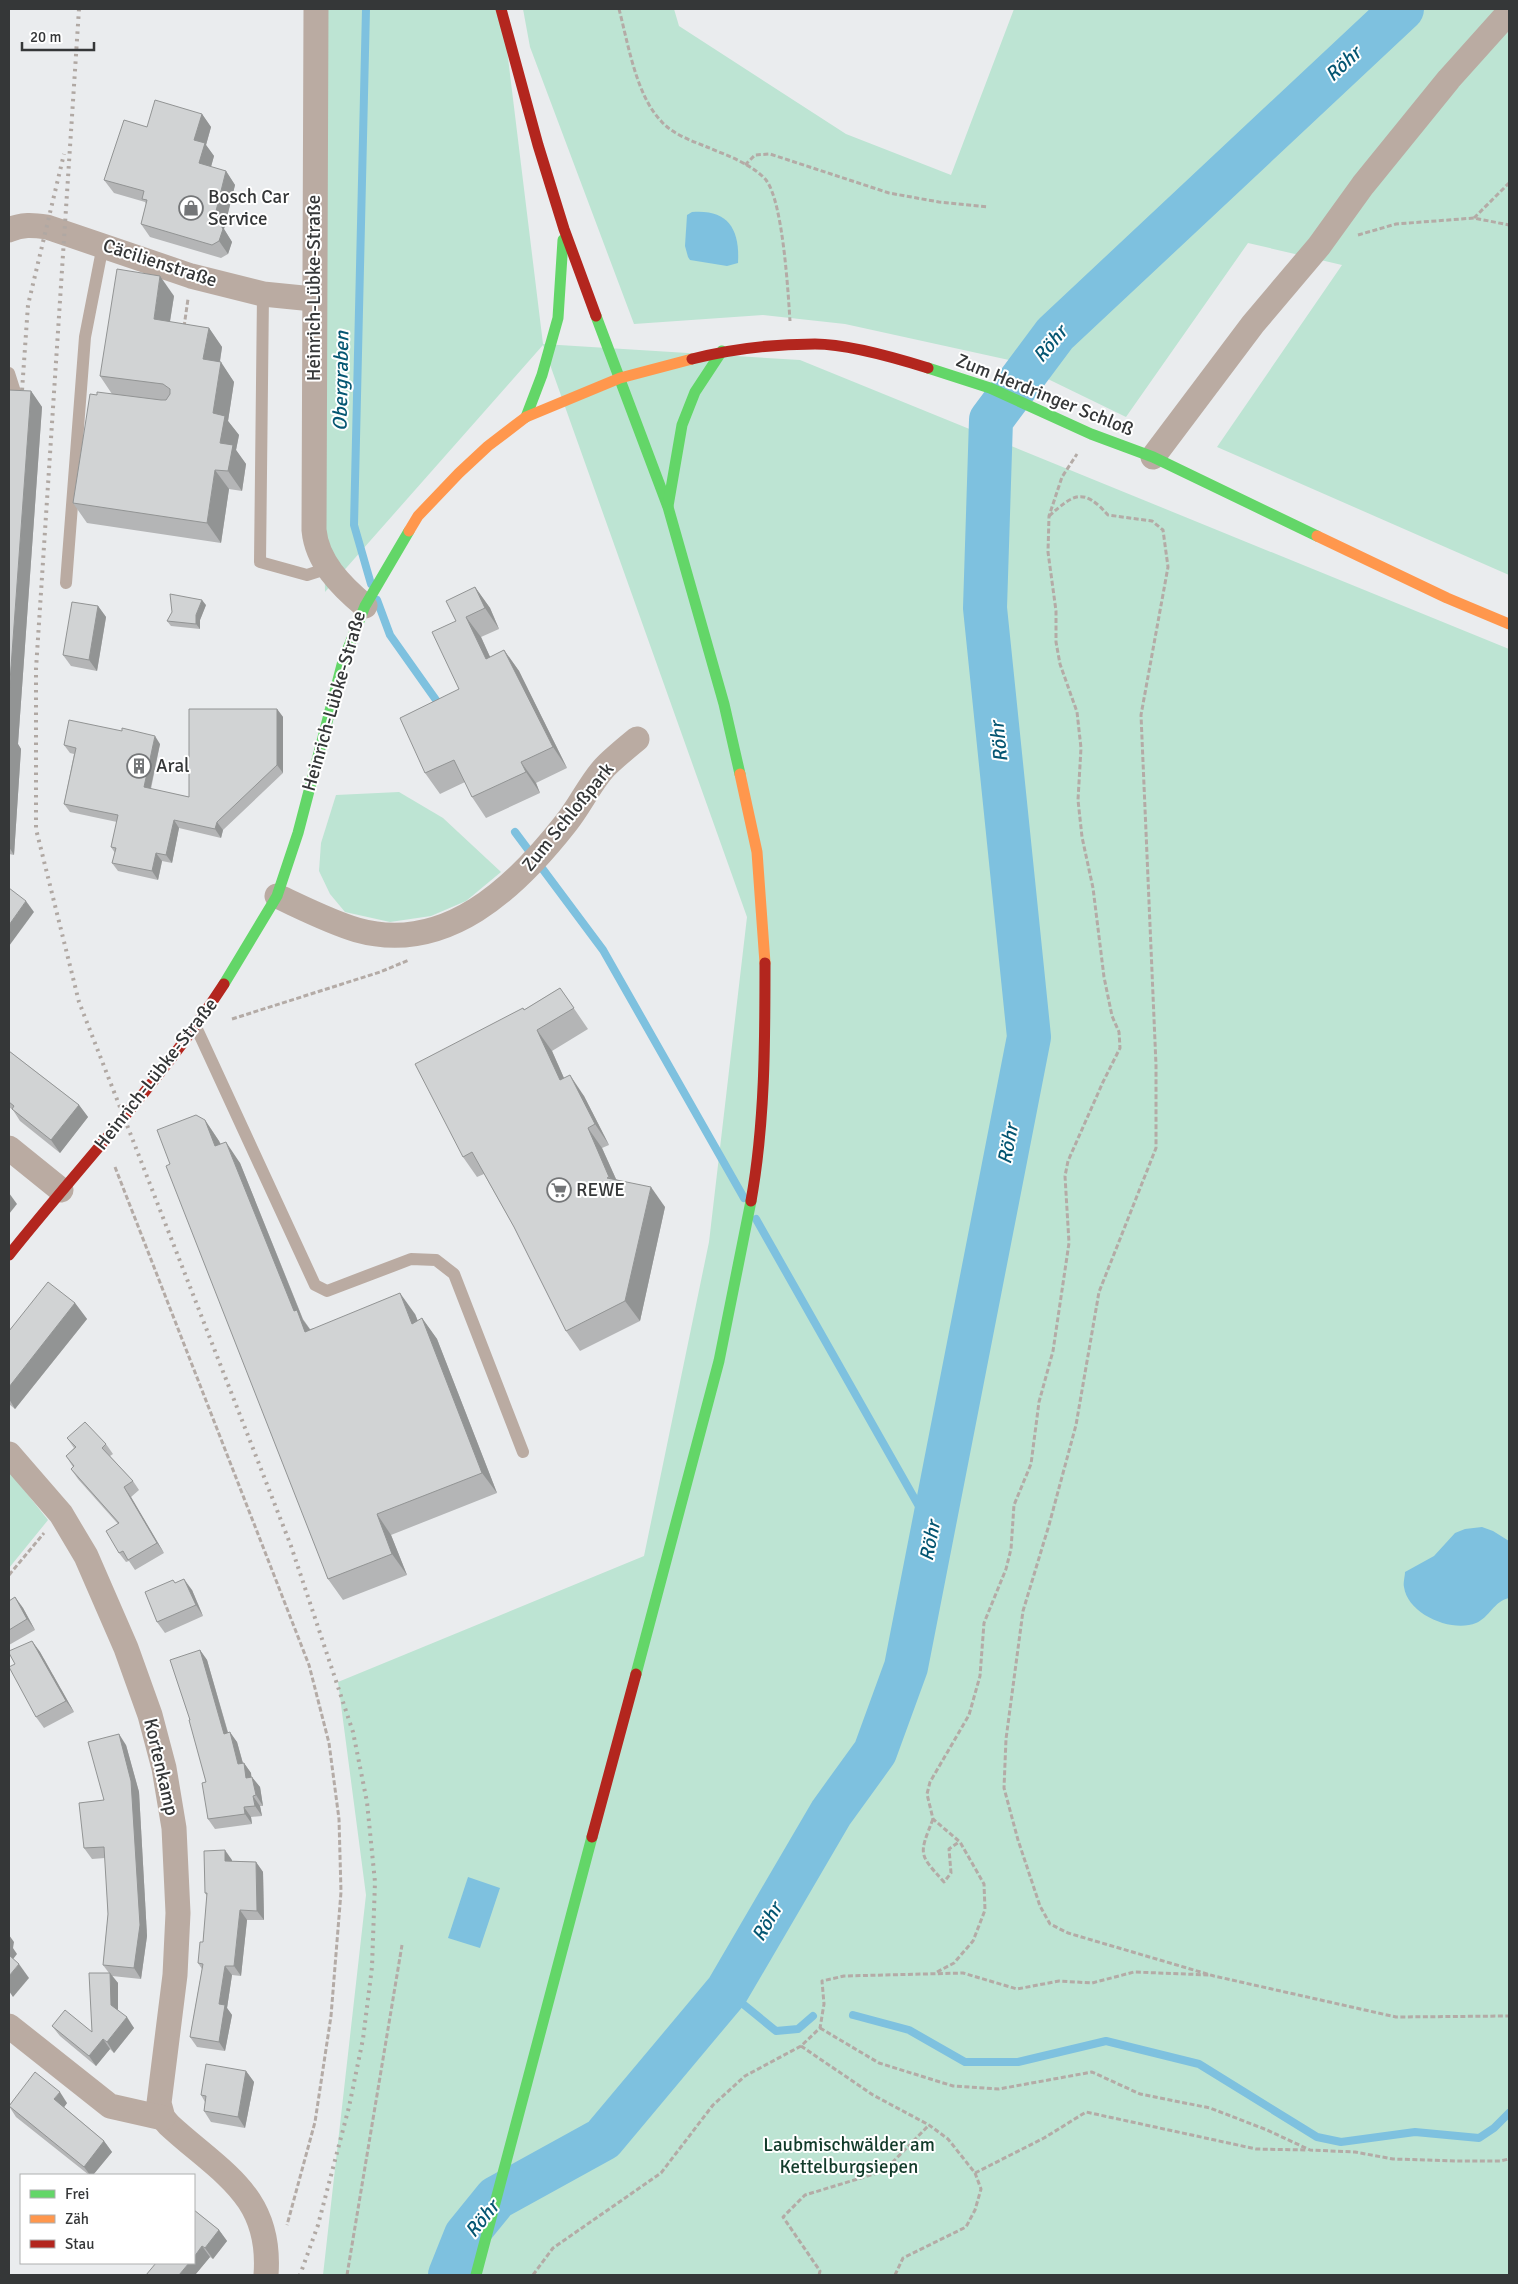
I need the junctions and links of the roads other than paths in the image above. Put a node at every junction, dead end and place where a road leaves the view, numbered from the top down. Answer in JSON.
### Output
{"nodes":[{"id":1,"x":316,"y":9,"type":"edge"},
{"id":2,"x":501,"y":9,"type":"edge"},
{"id":3,"x":1509,"y":12,"type":"edge"},
{"id":4,"x":564,"y":229,"type":"junction"},
{"id":5,"x":9,"y":230,"type":"edge"},
{"id":6,"x":103,"y":245,"type":"junction"},
{"id":7,"x":263,"y":294,"type":"junction"},
{"id":8,"x":313,"y":299,"type":"junction"},
{"id":9,"x":722,"y":351,"type":"junction"},
{"id":10,"x":9,"y":373,"type":"edge"},
{"id":11,"x":620,"y":378,"type":"junction"},
{"id":12,"x":16,"y":395,"type":"edge"},
{"id":13,"x":526,"y":417,"type":"junction"},
{"id":14,"x":1153,"y":457,"type":"junction"},
{"id":15,"x":668,"y":507,"type":"junction"},
{"id":16,"x":329,"y":568,"type":"junction"},
{"id":17,"x":66,"y":583,"type":"dead end"},
{"id":18,"x":365,"y":606,"type":"junction"},
{"id":19,"x":1509,"y":624,"type":"edge"},
{"id":20,"x":637,"y":739,"type":"dead end"},
{"id":21,"x":277,"y":896,"type":"junction"},
{"id":22,"x":196,"y":1027,"type":"junction"},
{"id":23,"x":9,"y":1148,"type":"edge"},
{"id":24,"x":61,"y":1190,"type":"junction"},
{"id":25,"x":9,"y":1255,"type":"edge"},
{"id":26,"x":523,"y":1452,"type":"dead end"},
{"id":27,"x":9,"y":1454,"type":"edge"},
{"id":28,"x":9,"y":2026,"type":"edge"},
{"id":29,"x":163,"y":2118,"type":"junction"},
{"id":30,"x":267,"y":2271,"type":"edge"},
{"id":31,"x":476,"y":2275,"type":"edge"}],
"edges":[{"from":1,"to":8,"type":"street","name":"Heinrich-Lübke-Straße"},
{"from":2,"to":4,"type":"main road"},
{"from":3,"to":14,"type":"street"},
{"from":4,"to":11,"type":"main road"},
{"from":4,"to":13,"type":"main road"},
{"from":5,"to":6,"type":"street","name":"Cäcilienstraße"},
{"from":6,"to":7,"type":"street","name":"Cäcilienstraße"},
{"from":6,"to":17,"type":"lane"},
{"from":7,"to":8,"type":"street","name":"Cäcilienstraße"},
{"from":7,"to":16,"type":"lane"},
{"from":8,"to":16,"type":"street","name":"Heinrich-Lübke-Straße"},
{"from":9,"to":11,"type":"main road","name":"Zum Herdringer Schloß"},
{"from":9,"to":14,"type":"main road","name":"Zum Herdringer Schloß"},
{"from":9,"to":15,"type":"main road"},
{"from":10,"to":12,"type":"lane"},
{"from":11,"to":13,"type":"main road","name":"Zum Herdringer Schloß"},
{"from":11,"to":15,"type":"main road"},
{"from":13,"to":18,"type":"main road","name":"Zum Herdringer Schloß"},
{"from":14,"to":19,"type":"main road","name":"Zum Herdringer Schloß"},
{"from":15,"to":31,"type":"main road"},
{"from":16,"to":18,"type":"street","name":"Heinrich-Lübke-Straße"},
{"from":18,"to":21,"type":"main road","name":"Heinrich-Lübke-Straße"},
{"from":20,"to":21,"type":"street","name":"Zum Schloßpark"},
{"from":21,"to":22,"type":"main road","name":"Heinrich-Lübke-Straße"},
{"from":22,"to":24,"type":"main road","name":"Heinrich-Lübke-Straße"},
{"from":22,"to":26,"type":"lane"},
{"from":23,"to":24,"type":"street"},
{"from":24,"to":25,"type":"main road","name":"Heinrich-Lübke-Straße"},
{"from":27,"to":29,"type":"street","name":"Kortenkamp"},
{"from":28,"to":29,"type":"street"},
{"from":29,"to":30,"type":"street"}]}
